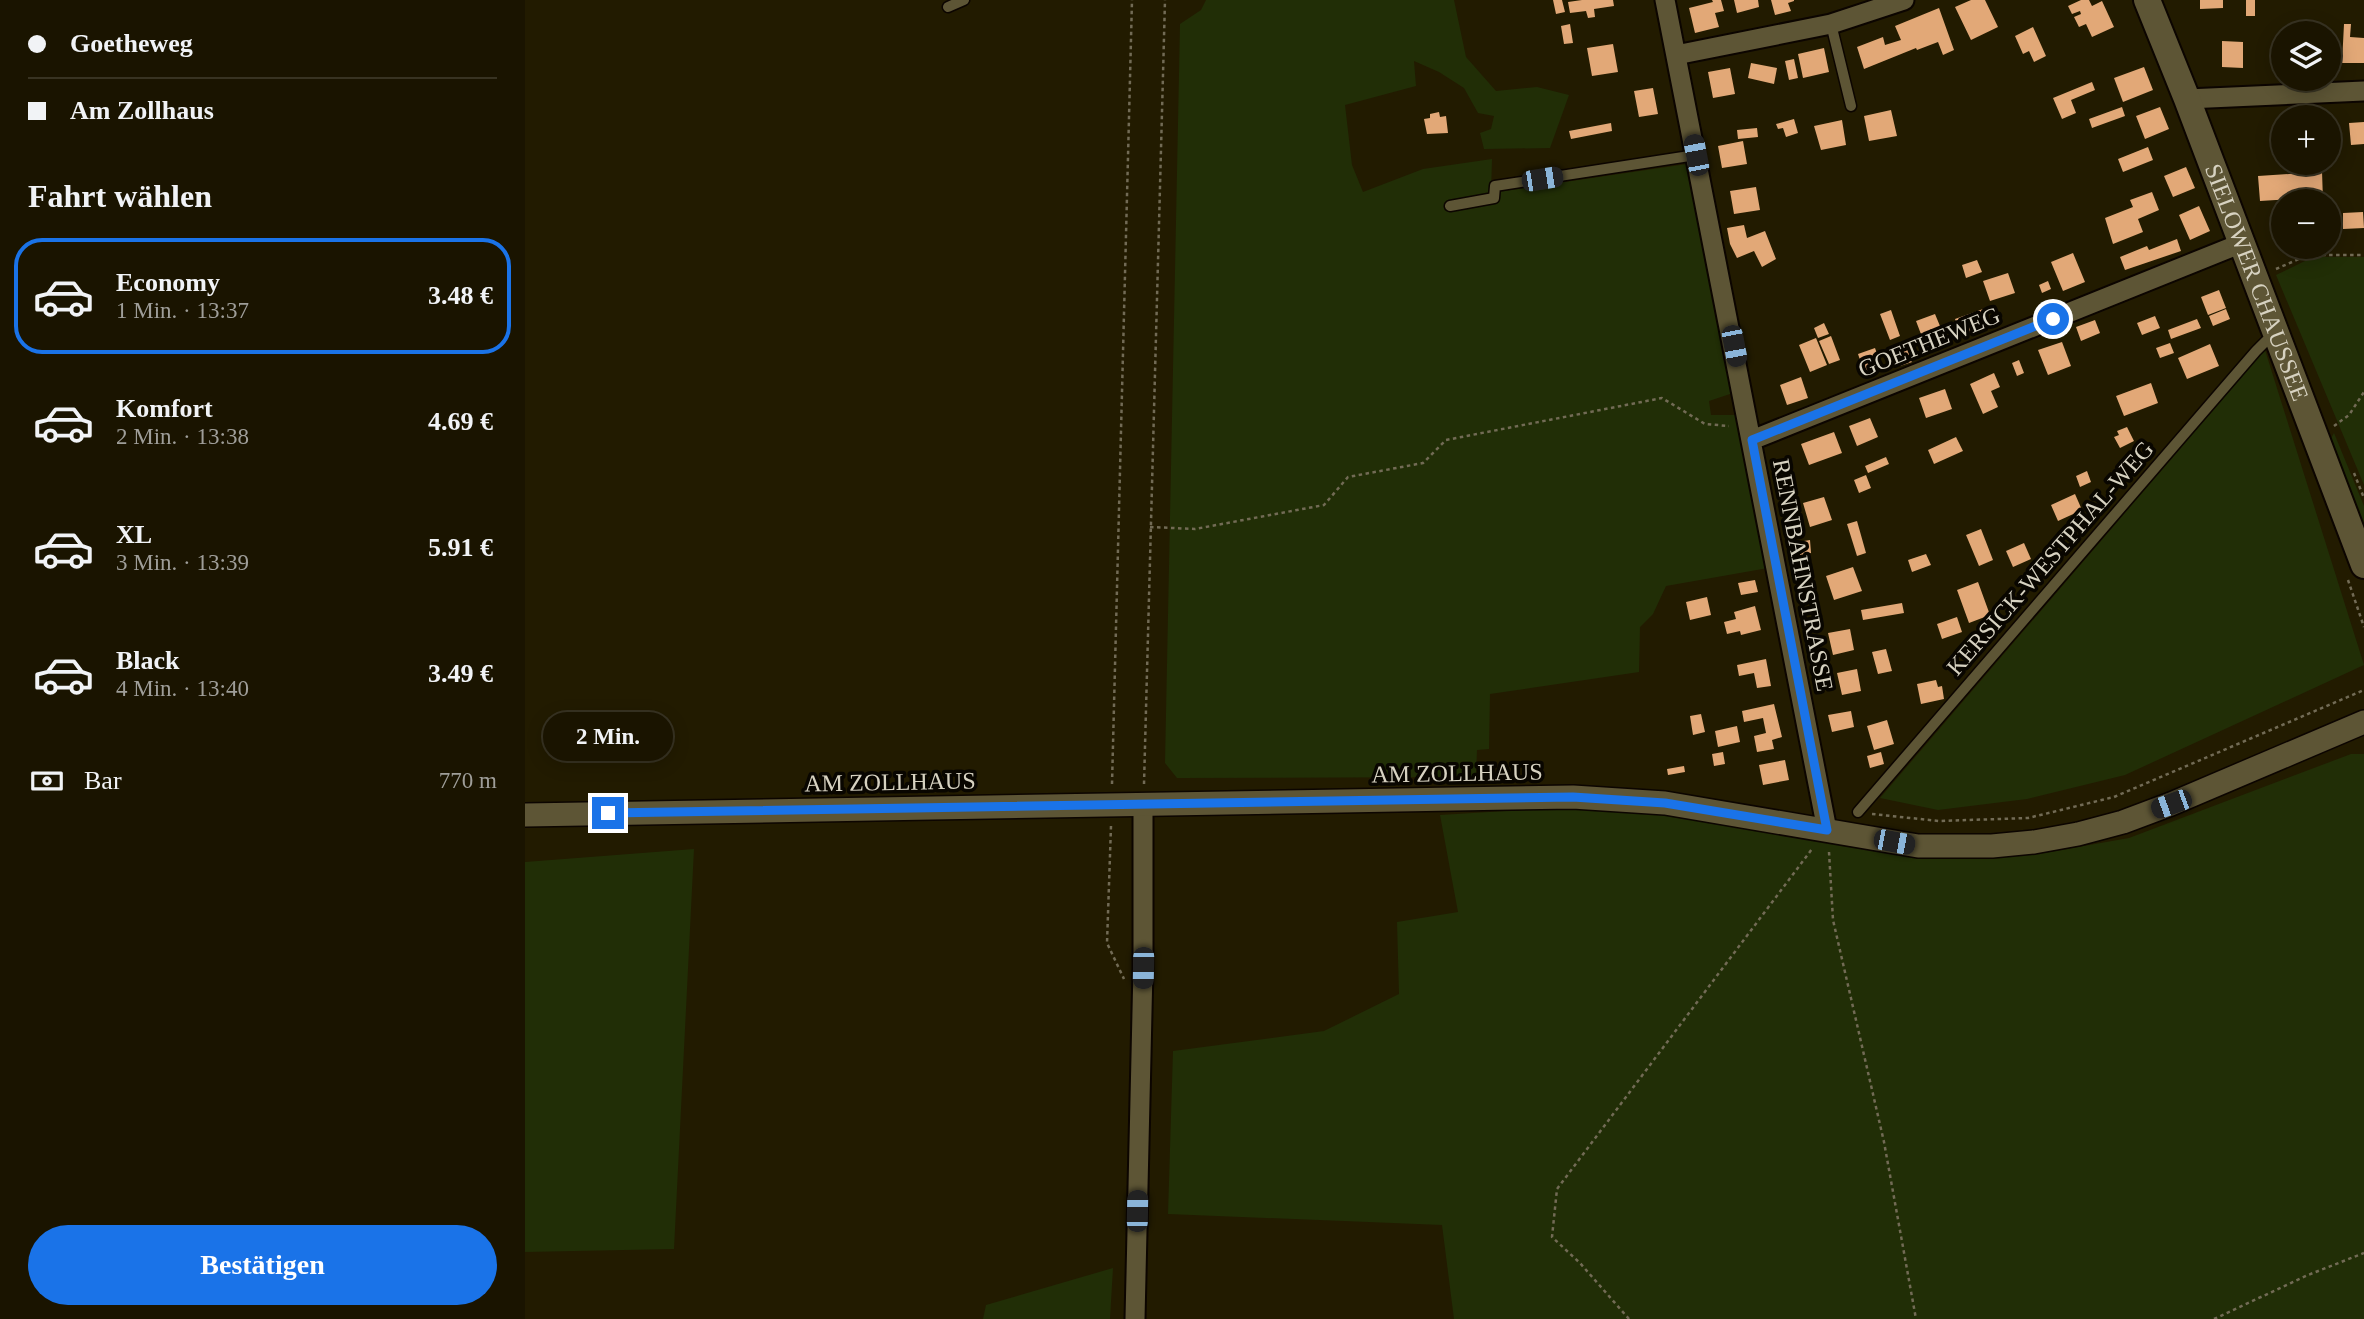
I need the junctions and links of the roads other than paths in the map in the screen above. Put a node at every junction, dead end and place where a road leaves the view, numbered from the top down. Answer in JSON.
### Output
{"nodes":[{"id":1,"x":964,"y":0,"type":"edge"},
{"id":2,"x":1665,"y":0,"type":"edge"},
{"id":3,"x":1904,"y":0,"type":"edge"},
{"id":4,"x":2147,"y":0,"type":"edge"},
{"id":5,"x":947,"y":7,"type":"dead end"},
{"id":6,"x":1831,"y":24,"type":"junction"},
{"id":7,"x":1676,"y":55,"type":"junction"},
{"id":8,"x":2364,"y":92,"type":"edge"},
{"id":9,"x":2187,"y":99,"type":"junction"},
{"id":10,"x":1851,"y":106,"type":"dead end"},
{"id":11,"x":1696,"y":155,"type":"junction"},
{"id":12,"x":1451,"y":206,"type":"dead end"},
{"id":13,"x":2242,"y":243,"type":"junction"},
{"id":14,"x":2277,"y":336,"type":"junction"},
{"id":15,"x":1751,"y":434,"type":"junction"},
{"id":16,"x":2364,"y":565,"type":"edge"},
{"id":17,"x":2364,"y":722,"type":"edge"},
{"id":18,"x":1143,"y":804,"type":"junction"},
{"id":19,"x":1858,"y":812,"type":"road end"},
{"id":20,"x":525,"y":815,"type":"edge"},
{"id":21,"x":1827,"y":830,"type":"junction"},
{"id":22,"x":1135,"y":1319,"type":"edge"}],
"edges":[{"from":1,"to":5,"type":"lane"},
{"from":2,"to":7,"type":"street","name":"RENNBAHNSTRASSE"},
{"from":3,"to":6,"type":"street"},
{"from":4,"to":9,"type":"main road","name":"SIELOWER CHAUSSEE"},
{"from":6,"to":7,"type":"street"},
{"from":6,"to":10,"type":"lane"},
{"from":7,"to":11,"type":"street","name":"RENNBAHNSTRASSE"},
{"from":8,"to":9,"type":"street"},
{"from":9,"to":13,"type":"main road","name":"SIELOWER CHAUSSEE"},
{"from":11,"to":12,"type":"lane"},
{"from":11,"to":15,"type":"street","name":"RENNBAHNSTRASSE"},
{"from":13,"to":14,"type":"main road","name":"SIELOWER CHAUSSEE"},
{"from":13,"to":15,"type":"street","name":"GOETHEWEG"},
{"from":14,"to":16,"type":"main road","name":"SIELOWER CHAUSSEE"},
{"from":14,"to":19,"type":"lane","name":"KERSICK-WESTPHAL-WEG"},
{"from":15,"to":21,"type":"street","name":"RENNBAHNSTRASSE"},
{"from":17,"to":21,"type":"street","name":"AM ZOLLHAUS"},
{"from":18,"to":20,"type":"street","name":"AM ZOLLHAUS"},
{"from":18,"to":21,"type":"street","name":"AM ZOLLHAUS"},
{"from":18,"to":22,"type":"street"}]}
